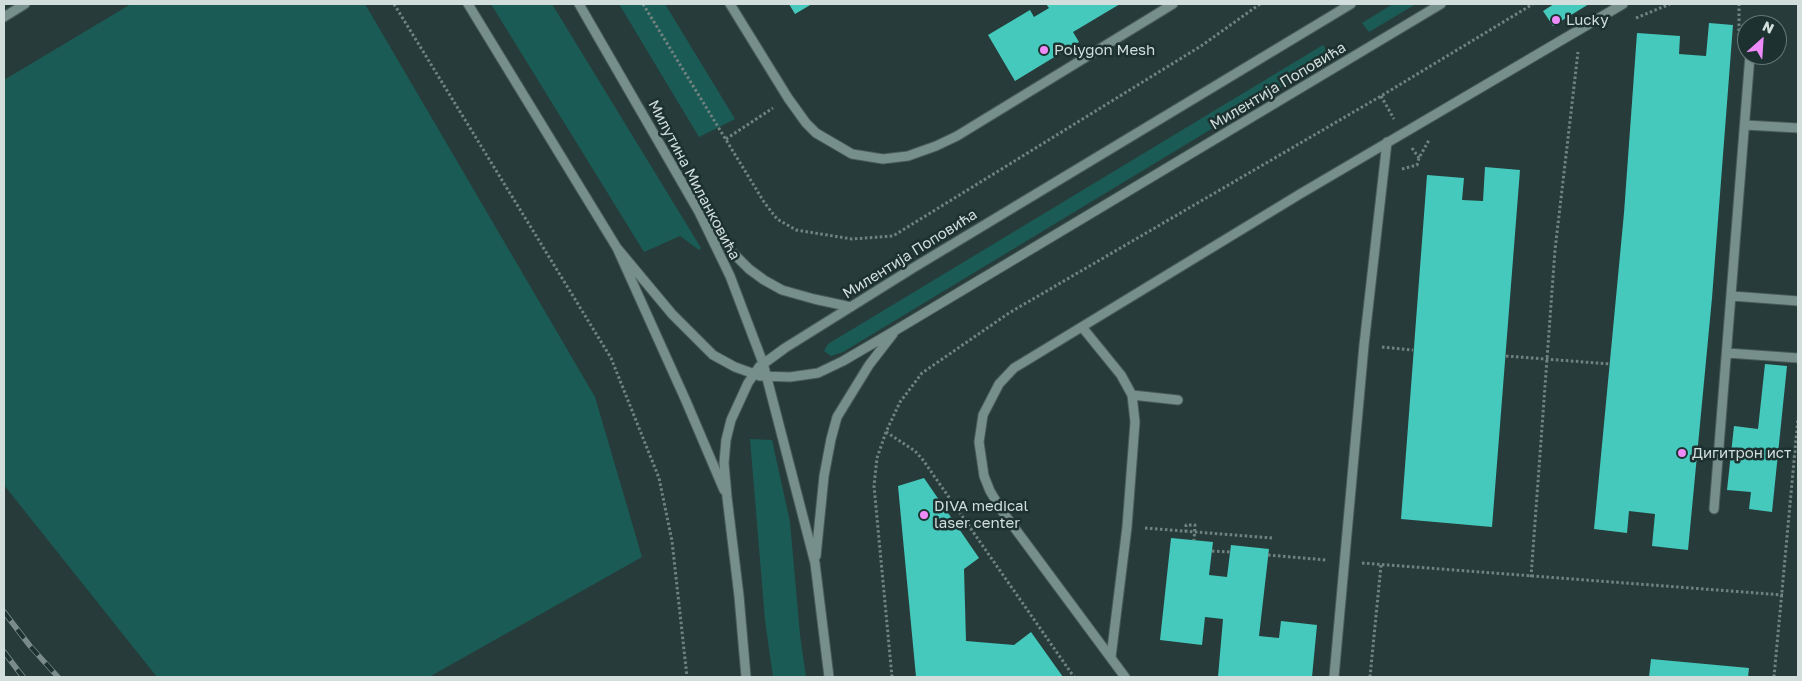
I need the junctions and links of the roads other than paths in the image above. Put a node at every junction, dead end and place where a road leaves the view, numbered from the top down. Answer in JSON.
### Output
{"nodes":[{"id":1,"x":25,"y":4,"type":"edge"},
{"id":2,"x":468,"y":4,"type":"edge"},
{"id":3,"x":579,"y":4,"type":"edge"},
{"id":4,"x":730,"y":4,"type":"edge"},
{"id":5,"x":1173,"y":4,"type":"edge"},
{"id":6,"x":1351,"y":4,"type":"edge"},
{"id":7,"x":1441,"y":4,"type":"edge"},
{"id":8,"x":1622,"y":4,"type":"edge"},
{"id":9,"x":4,"y":17,"type":"edge"},
{"id":10,"x":1749,"y":65,"type":"edge"},
{"id":11,"x":1745,"y":125,"type":"junction"},
{"id":12,"x":1798,"y":128,"type":"edge"},
{"id":13,"x":1387,"y":142,"type":"junction"},
{"id":14,"x":699,"y":212,"type":"junction"},
{"id":15,"x":616,"y":248,"type":"junction"},
{"id":16,"x":1732,"y":296,"type":"junction"},
{"id":17,"x":1798,"y":301,"type":"edge"},
{"id":18,"x":851,"y":307,"type":"junction"},
{"id":19,"x":1082,"y":327,"type":"junction"},
{"id":20,"x":896,"y":330,"type":"junction"},
{"id":21,"x":1728,"y":352,"type":"junction"},
{"id":22,"x":1798,"y":358,"type":"edge"},
{"id":23,"x":763,"y":363,"type":"junction"},
{"id":24,"x":754,"y":374,"type":"junction"},
{"id":25,"x":767,"y":377,"type":"junction"},
{"id":26,"x":1132,"y":395,"type":"junction"},
{"id":27,"x":1178,"y":400,"type":"dead end"},
{"id":28,"x":727,"y":497,"type":"junction"},
{"id":29,"x":1714,"y":509,"type":"dead end"},
{"id":30,"x":815,"y":562,"type":"junction"},
{"id":31,"x":1111,"y":657,"type":"junction"},
{"id":32,"x":746,"y":677,"type":"edge"},
{"id":33,"x":829,"y":677,"type":"edge"},
{"id":34,"x":1125,"y":677,"type":"edge"},
{"id":35,"x":1334,"y":677,"type":"edge"}],
"edges":[{"from":1,"to":9,"type":"street"},
{"from":2,"to":15,"type":"street"},
{"from":3,"to":14,"type":"street","name":"Милутина Миланковића"},
{"from":4,"to":5,"type":"street"},
{"from":6,"to":18,"type":"street","name":"Милентија Поповића"},
{"from":7,"to":20,"type":"street","name":"Милентија Поповића"},
{"from":8,"to":13,"type":"street"},
{"from":10,"to":11,"type":"street"},
{"from":11,"to":12,"type":"street"},
{"from":11,"to":16,"type":"street"},
{"from":13,"to":19,"type":"street"},
{"from":13,"to":35,"type":"street"},
{"from":14,"to":18,"type":"street"},
{"from":14,"to":23,"type":"street","name":"Милутина Миланковића"},
{"from":15,"to":24,"type":"street"},
{"from":15,"to":28,"type":"street"},
{"from":16,"to":17,"type":"street"},
{"from":16,"to":21,"type":"street"},
{"from":18,"to":23,"type":"street","name":"Милентија Поповића"},
{"from":19,"to":26,"type":"street"},
{"from":19,"to":31,"type":"street"},
{"from":20,"to":25,"type":"street"},
{"from":20,"to":30,"type":"street"},
{"from":21,"to":22,"type":"street"},
{"from":21,"to":29,"type":"street"},
{"from":23,"to":24,"type":"street","name":"Милентија Поповића"},
{"from":23,"to":25,"type":"street","name":"Милутина Миланковића"},
{"from":24,"to":25,"type":"street"},
{"from":24,"to":28,"type":"street","name":"Милентија Поповића"},
{"from":25,"to":30,"type":"street"},
{"from":26,"to":27,"type":"street"},
{"from":26,"to":31,"type":"street"},
{"from":28,"to":32,"type":"street","name":"Милентија Поповића"},
{"from":30,"to":33,"type":"street"},
{"from":31,"to":34,"type":"street"}]}
